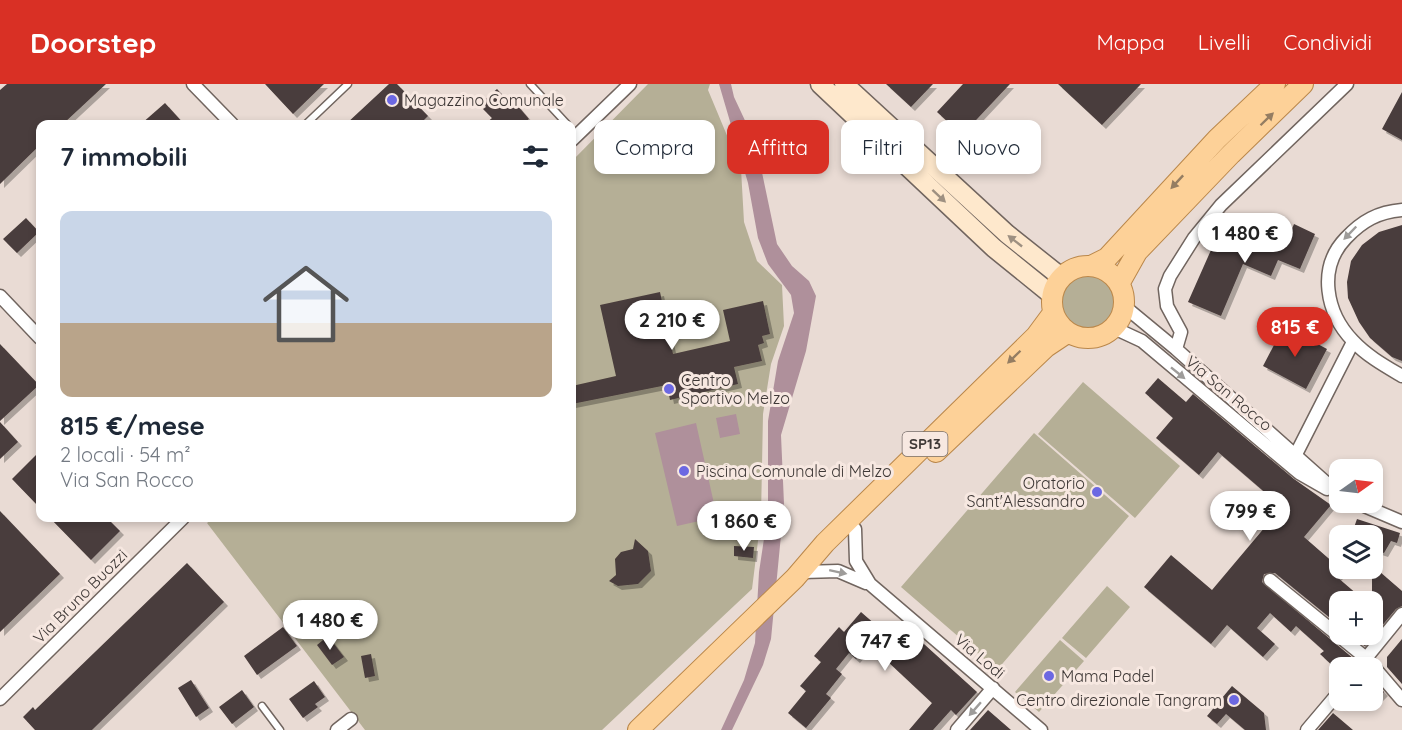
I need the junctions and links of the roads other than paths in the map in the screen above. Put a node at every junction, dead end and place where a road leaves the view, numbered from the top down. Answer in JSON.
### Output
{"nodes":[{"id":1,"x":193,"y":84,"type":"edge"},
{"id":2,"x":348,"y":84,"type":"edge"},
{"id":3,"x":530,"y":84,"type":"edge"},
{"id":4,"x":630,"y":84,"type":"edge"},
{"id":5,"x":820,"y":84,"type":"edge"},
{"id":6,"x":844,"y":84,"type":"edge"},
{"id":7,"x":1275,"y":84,"type":"edge"},
{"id":8,"x":1303,"y":84,"type":"edge"},
{"id":9,"x":1347,"y":84,"type":"edge"},
{"id":10,"x":228,"y":120,"type":"edge"},
{"id":11,"x":310,"y":120,"type":"edge"},
{"id":12,"x":563,"y":120,"type":"edge"},
{"id":13,"x":576,"y":132,"type":"edge"},
{"id":14,"x":1224,"y":146,"type":"junction"},
{"id":15,"x":1402,"y":210,"type":"edge"},
{"id":16,"x":1091,"y":266,"type":"junction"},
{"id":17,"x":1119,"y":284,"type":"junction"},
{"id":18,"x":1055,"y":295,"type":"junction"},
{"id":19,"x":0,"y":296,"type":"edge"},
{"id":20,"x":1124,"y":306,"type":"junction"},
{"id":21,"x":1114,"y":328,"type":"junction"},
{"id":22,"x":1067,"y":333,"type":"junction"},
{"id":23,"x":36,"y":334,"type":"edge"},
{"id":24,"x":1353,"y":342,"type":"junction"},
{"id":25,"x":1172,"y":345,"type":"junction"},
{"id":26,"x":1148,"y":347,"type":"junction"},
{"id":27,"x":1402,"y":376,"type":"edge"},
{"id":28,"x":1293,"y":460,"type":"junction"},
{"id":29,"x":1329,"y":490,"type":"edge"},
{"id":30,"x":1380,"y":513,"type":"edge"},
{"id":31,"x":179,"y":522,"type":"edge"},
{"id":32,"x":1402,"y":522,"type":"edge"},
{"id":33,"x":855,"y":529,"type":"junction"},
{"id":34,"x":799,"y":575,"type":"junction"},
{"id":35,"x":1270,"y":580,"type":"dead end"},
{"id":36,"x":870,"y":584,"type":"junction"},
{"id":37,"x":1402,"y":614,"type":"edge"},
{"id":38,"x":1355,"y":657,"type":"edge"},
{"id":39,"x":1367,"y":657,"type":"edge"},
{"id":40,"x":1383,"y":682,"type":"edge"},
{"id":41,"x":993,"y":688,"type":"junction"},
{"id":42,"x":0,"y":699,"type":"edge"},
{"id":43,"x":1402,"y":700,"type":"edge"},
{"id":44,"x":1329,"y":704,"type":"edge"},
{"id":45,"x":262,"y":706,"type":"dead end"},
{"id":46,"x":351,"y":719,"type":"dead end"},
{"id":47,"x":280,"y":730,"type":"edge"},
{"id":48,"x":337,"y":730,"type":"edge"},
{"id":49,"x":638,"y":730,"type":"edge"},
{"id":50,"x":957,"y":730,"type":"edge"},
{"id":51,"x":1041,"y":730,"type":"edge"},
{"id":52,"x":1307,"y":730,"type":"edge"}],
"edges":[{"from":1,"to":10,"type":"street"},
{"from":2,"to":11,"type":"lane"},
{"from":3,"to":12,"type":"lane"},
{"from":4,"to":13,"type":"street"},
{"from":5,"to":18,"type":"street","one_way":true},
{"from":18,"to":6,"type":"street","one_way":true},
{"from":7,"to":14,"type":"main road"},
{"from":14,"to":8,"type":"main road","one_way":true},
{"from":9,"to":25,"type":"street","name":"Via San Rocco"},
{"from":14,"to":16,"type":"main road","one_way":true},
{"from":14,"to":17,"type":"main road"},
{"from":15,"to":24,"type":"street","one_way":true},
{"from":16,"to":17,"type":"main road"},
{"from":16,"to":18,"type":"main road"},
{"from":17,"to":20,"type":"main road"},
{"from":18,"to":22,"type":"main road"},
{"from":18,"to":34,"type":"main road","number":"SP13","one_way":true},
{"from":19,"to":23,"type":"street"},
{"from":20,"to":21,"type":"main road"},
{"from":20,"to":25,"type":"street","name":"Via San Rocco"},
{"from":21,"to":22,"type":"main road"},
{"from":21,"to":26,"type":"street","name":"Via San Rocco"},
{"from":22,"to":33,"type":"main road","number":"SP13"},
{"from":24,"to":27,"type":"street"},
{"from":24,"to":28,"type":"street"},
{"from":25,"to":26,"type":"street"},
{"from":25,"to":28,"type":"street","name":"Via San Rocco"},
{"from":26,"to":28,"type":"street","name":"Via San Rocco","one_way":true},
{"from":28,"to":29,"type":"street","name":"Via San Rocco"},
{"from":30,"to":32,"type":"street"},
{"from":31,"to":42,"type":"street","name":"Via Bruno Buozzi"},
{"from":33,"to":34,"type":"main road","number":"SP13"},
{"from":33,"to":36,"type":"street","name":"Via Lodi"},
{"from":34,"to":36,"type":"street","name":"Via Lodi","one_way":true},
{"from":34,"to":49,"type":"main road","number":"SP13"},
{"from":35,"to":38,"type":"street"},
{"from":36,"to":41,"type":"street","name":"Via Lodi"},
{"from":37,"to":39,"type":"street"},
{"from":40,"to":43,"type":"street"},
{"from":41,"to":50,"type":"street","one_way":true},
{"from":41,"to":51,"type":"street","name":"Via Lodi"},
{"from":44,"to":52,"type":"street"},
{"from":45,"to":47,"type":"lane"},
{"from":46,"to":48,"type":"street"}]}
